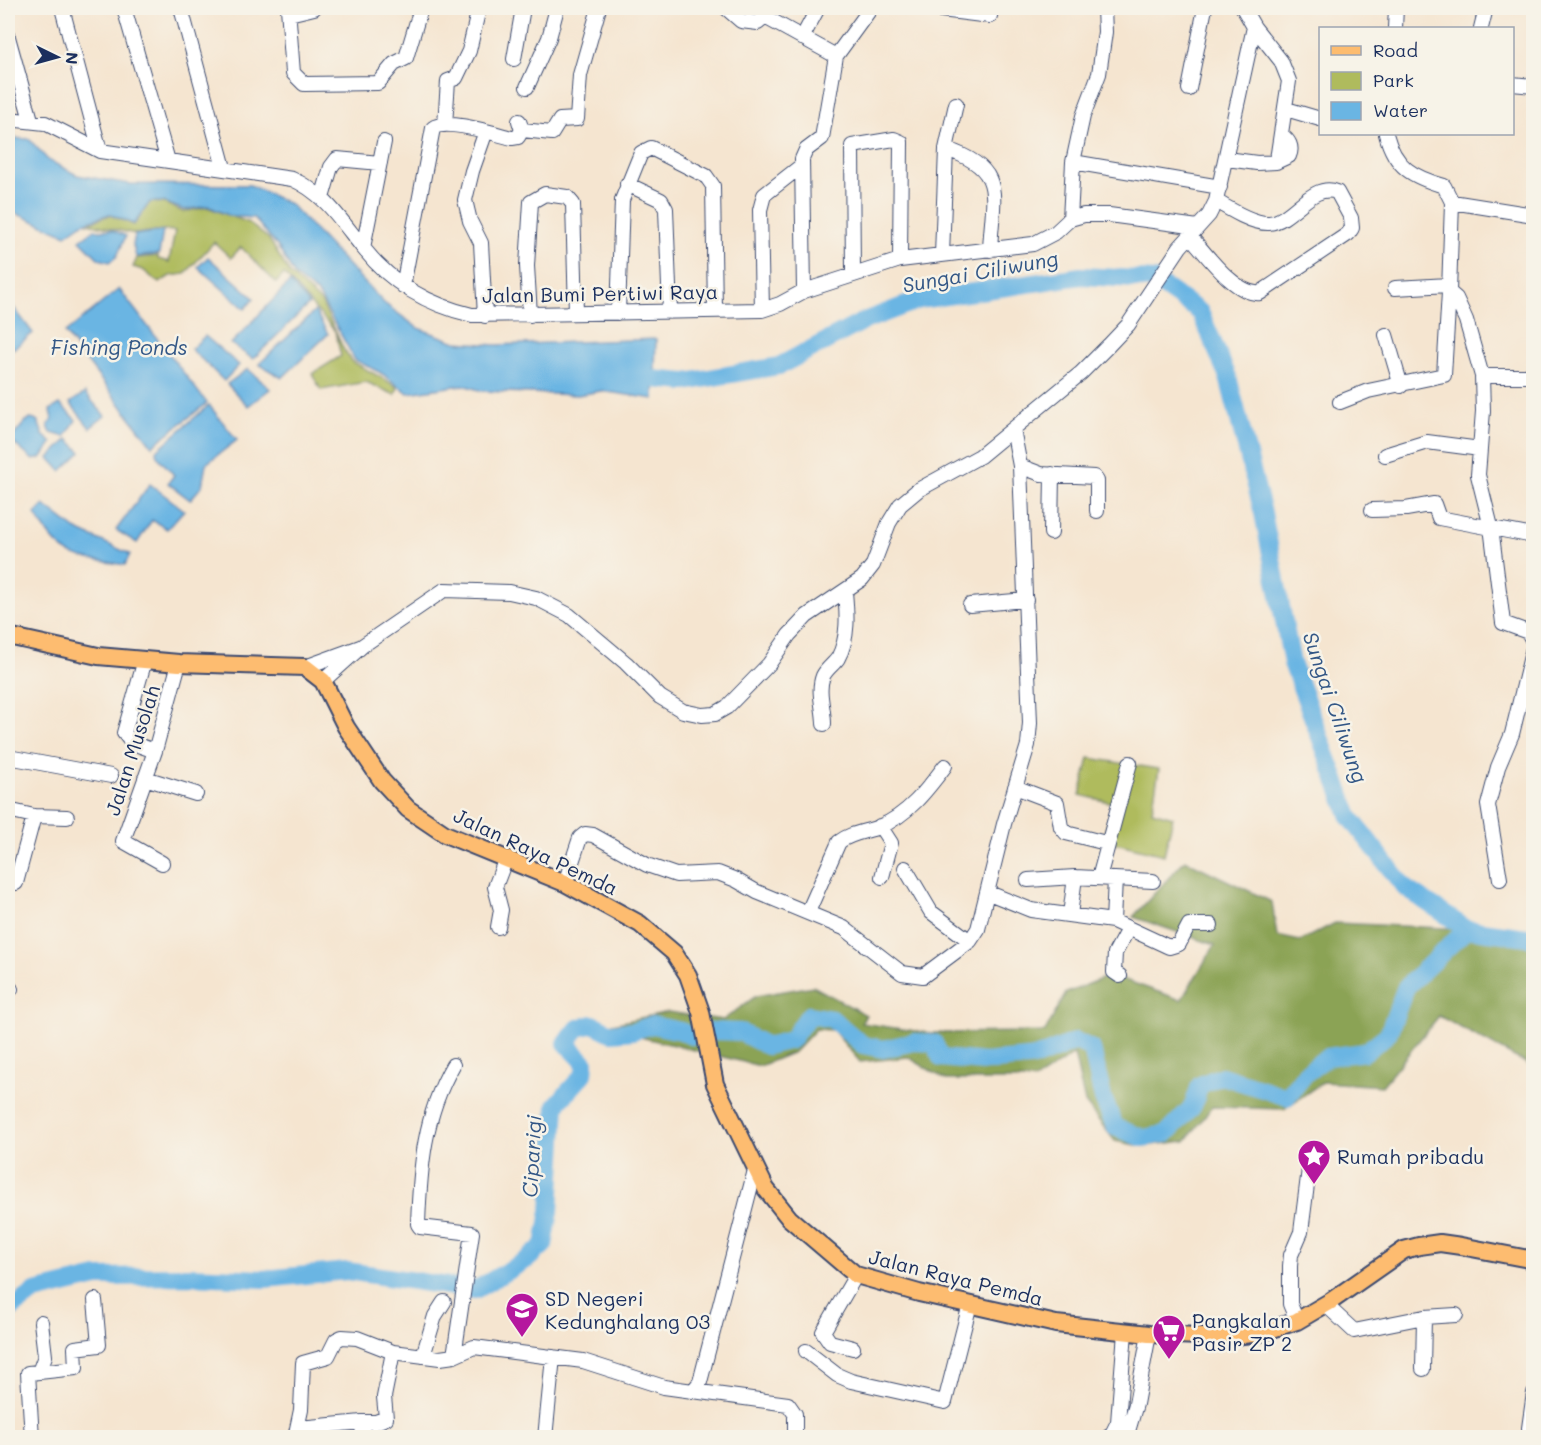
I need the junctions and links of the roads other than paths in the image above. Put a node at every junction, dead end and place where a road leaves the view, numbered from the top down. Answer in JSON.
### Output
{"nodes":[{"id":1,"x":62,"y":8,"type":"edge"},
{"id":2,"x":124,"y":8,"type":"edge"},
{"id":3,"x":181,"y":8,"type":"edge"},
{"id":4,"x":314,"y":8,"type":"edge"},
{"id":5,"x":421,"y":8,"type":"edge"},
{"id":6,"x":479,"y":8,"type":"edge"},
{"id":7,"x":523,"y":8,"type":"edge"},
{"id":8,"x":557,"y":8,"type":"edge"},
{"id":9,"x":599,"y":8,"type":"edge"},
{"id":10,"x":726,"y":8,"type":"edge"},
{"id":11,"x":818,"y":8,"type":"edge"},
{"id":12,"x":871,"y":8,"type":"edge"},
{"id":13,"x":925,"y":8,"type":"edge"},
{"id":14,"x":1104,"y":8,"type":"edge"},
{"id":15,"x":1205,"y":8,"type":"edge"},
{"id":16,"x":1243,"y":8,"type":"edge"},
{"id":17,"x":1396,"y":8,"type":"edge"},
{"id":18,"x":1485,"y":8,"type":"edge"},
{"id":19,"x":288,"y":11,"type":"edge"},
{"id":20,"x":767,"y":12,"type":"edge"},
{"id":21,"x":991,"y":12,"type":"edge"},
{"id":22,"x":1254,"y":27,"type":"junction"},
{"id":23,"x":1395,"y":27,"type":"edge"},
{"id":24,"x":1481,"y":27,"type":"edge"},
{"id":25,"x":8,"y":37,"type":"edge"},
{"id":26,"x":802,"y":38,"type":"junction"},
{"id":27,"x":836,"y":56,"type":"junction"},
{"id":28,"x":514,"y":59,"type":"dead end"},
{"id":29,"x":1514,"y":84,"type":"edge"},
{"id":30,"x":1533,"y":86,"type":"edge"},
{"id":31,"x":527,"y":87,"type":"dead end"},
{"id":32,"x":1189,"y":89,"type":"dead end"},
{"id":33,"x":956,"y":104,"type":"dead end"},
{"id":34,"x":1286,"y":109,"type":"junction"},
{"id":35,"x":8,"y":119,"type":"edge"},
{"id":36,"x":1319,"y":119,"type":"edge"},
{"id":37,"x":31,"y":120,"type":"junction"},
{"id":38,"x":445,"y":125,"type":"junction"},
{"id":39,"x":486,"y":131,"type":"junction"},
{"id":40,"x":1386,"y":135,"type":"edge"},
{"id":41,"x":384,"y":142,"type":"dead end"},
{"id":42,"x":946,"y":149,"type":"junction"},
{"id":43,"x":100,"y":151,"type":"junction"},
{"id":44,"x":1227,"y":159,"type":"junction"},
{"id":45,"x":168,"y":161,"type":"junction"},
{"id":46,"x":1073,"y":162,"type":"junction"},
{"id":47,"x":380,"y":163,"type":"junction"},
{"id":48,"x":801,"y":166,"type":"junction"},
{"id":49,"x":224,"y":168,"type":"junction"},
{"id":50,"x":627,"y":184,"type":"junction"},
{"id":51,"x":1220,"y":186,"type":"junction"},
{"id":52,"x":322,"y":198,"type":"junction"},
{"id":53,"x":1216,"y":201,"type":"junction"},
{"id":54,"x":1452,"y":202,"type":"junction"},
{"id":55,"x":1533,"y":215,"type":"edge"},
{"id":56,"x":1070,"y":219,"type":"junction"},
{"id":57,"x":1194,"y":232,"type":"junction"},
{"id":58,"x":363,"y":248,"type":"junction"},
{"id":59,"x":990,"y":250,"type":"junction"},
{"id":60,"x":942,"y":255,"type":"junction"},
{"id":61,"x":900,"y":260,"type":"junction"},
{"id":62,"x":853,"y":273,"type":"junction"},
{"id":63,"x":403,"y":286,"type":"junction"},
{"id":64,"x":1395,"y":288,"type":"dead end"},
{"id":65,"x":1449,"y":288,"type":"junction"},
{"id":66,"x":804,"y":291,"type":"junction"},
{"id":67,"x":762,"y":310,"type":"junction"},
{"id":68,"x":715,"y":311,"type":"junction"},
{"id":69,"x":576,"y":312,"type":"junction"},
{"id":70,"x":670,"y":312,"type":"junction"},
{"id":71,"x":618,"y":313,"type":"junction"},
{"id":72,"x":530,"y":315,"type":"junction"},
{"id":73,"x":485,"y":316,"type":"junction"},
{"id":74,"x":1386,"y":335,"type":"dead end"},
{"id":75,"x":1533,"y":372,"type":"edge"},
{"id":76,"x":1482,"y":376,"type":"junction"},
{"id":77,"x":1401,"y":386,"type":"junction"},
{"id":78,"x":1340,"y":402,"type":"dead end"},
{"id":79,"x":1013,"y":429,"type":"junction"},
{"id":80,"x":1480,"y":449,"type":"junction"},
{"id":81,"x":1385,"y":455,"type":"dead end"},
{"id":82,"x":1020,"y":466,"type":"junction"},
{"id":83,"x":1053,"y":474,"type":"junction"},
{"id":84,"x":1372,"y":510,"type":"dead end"},
{"id":85,"x":1097,"y":511,"type":"dead end"},
{"id":86,"x":1491,"y":527,"type":"junction"},
{"id":87,"x":1051,"y":532,"type":"dead end"},
{"id":88,"x":1533,"y":536,"type":"edge"},
{"id":89,"x":845,"y":592,"type":"junction"},
{"id":90,"x":1026,"y":600,"type":"junction"},
{"id":91,"x":970,"y":605,"type":"dead end"},
{"id":92,"x":8,"y":636,"type":"edge"},
{"id":93,"x":1533,"y":644,"type":"edge"},
{"id":94,"x":362,"y":646,"type":"junction"},
{"id":95,"x":145,"y":660,"type":"junction"},
{"id":96,"x":179,"y":663,"type":"junction"},
{"id":97,"x":305,"y":667,"type":"junction"},
{"id":98,"x":324,"y":681,"type":"junction"},
{"id":99,"x":824,"y":724,"type":"dead end"},
{"id":100,"x":155,"y":751,"type":"junction"},
{"id":101,"x":8,"y":757,"type":"edge"},
{"id":102,"x":1130,"y":763,"type":"dead end"},
{"id":103,"x":945,"y":766,"type":"dead end"},
{"id":104,"x":111,"y":776,"type":"dead end"},
{"id":105,"x":145,"y":778,"type":"junction"},
{"id":106,"x":1015,"y":787,"type":"junction"},
{"id":107,"x":196,"y":794,"type":"dead end"},
{"id":108,"x":8,"y":810,"type":"edge"},
{"id":109,"x":34,"y":816,"type":"junction"},
{"id":110,"x":67,"y":817,"type":"dead end"},
{"id":111,"x":880,"y":826,"type":"junction"},
{"id":112,"x":1106,"y":843,"type":"junction"},
{"id":113,"x":506,"y":858,"type":"junction"},
{"id":114,"x":162,"y":863,"type":"dead end"},
{"id":115,"x":905,"y":868,"type":"dead end"},
{"id":116,"x":882,"y":877,"type":"dead end"},
{"id":117,"x":1075,"y":877,"type":"junction"},
{"id":118,"x":1099,"y":878,"type":"junction"},
{"id":119,"x":1115,"y":879,"type":"junction"},
{"id":120,"x":1500,"y":879,"type":"dead end"},
{"id":121,"x":1028,"y":880,"type":"dead end"},
{"id":122,"x":1153,"y":881,"type":"dead end"},
{"id":123,"x":565,"y":883,"type":"junction"},
{"id":124,"x":16,"y":884,"type":"dead end"},
{"id":125,"x":989,"y":892,"type":"junction"},
{"id":126,"x":808,"y":912,"type":"junction"},
{"id":127,"x":1070,"y":915,"type":"junction"},
{"id":128,"x":1113,"y":921,"type":"junction"},
{"id":129,"x":1211,"y":925,"type":"dead end"},
{"id":130,"x":498,"y":927,"type":"dead end"},
{"id":131,"x":1128,"y":929,"type":"junction"},
{"id":132,"x":969,"y":941,"type":"junction"},
{"id":133,"x":1120,"y":976,"type":"dead end"},
{"id":134,"x":453,"y":1065,"type":"dead end"},
{"id":135,"x":1310,"y":1161,"type":"dead end"},
{"id":136,"x":755,"y":1170,"type":"junction"},
{"id":137,"x":1533,"y":1260,"type":"edge"},
{"id":138,"x":856,"y":1275,"type":"junction"},
{"id":139,"x":95,"y":1300,"type":"dead end"},
{"id":140,"x":444,"y":1302,"type":"dead end"},
{"id":141,"x":970,"y":1304,"type":"junction"},
{"id":142,"x":1326,"y":1305,"type":"junction"},
{"id":143,"x":1456,"y":1315,"type":"dead end"},
{"id":144,"x":1424,"y":1317,"type":"junction"},
{"id":145,"x":1297,"y":1321,"type":"junction"},
{"id":146,"x":41,"y":1322,"type":"dead end"},
{"id":147,"x":1125,"y":1332,"type":"junction"},
{"id":148,"x":1149,"y":1334,"type":"junction"},
{"id":149,"x":853,"y":1348,"type":"dead end"},
{"id":150,"x":806,"y":1351,"type":"dead end"},
{"id":151,"x":393,"y":1352,"type":"junction"},
{"id":152,"x":423,"y":1356,"type":"junction"},
{"id":153,"x":454,"y":1356,"type":"junction"},
{"id":154,"x":553,"y":1357,"type":"junction"},
{"id":155,"x":1423,"y":1369,"type":"dead end"},
{"id":156,"x":39,"y":1372,"type":"junction"},
{"id":157,"x":693,"y":1391,"type":"junction"},
{"id":158,"x":1533,"y":1393,"type":"edge"},
{"id":159,"x":1120,"y":1402,"type":"junction"},
{"id":160,"x":1136,"y":1404,"type":"junction"},
{"id":161,"x":362,"y":1422,"type":"junction"},
{"id":162,"x":1529,"y":1428,"type":"dead end"},
{"id":163,"x":297,"y":1433,"type":"edge"},
{"id":164,"x":321,"y":1433,"type":"edge"},
{"id":165,"x":32,"y":1437,"type":"edge"},
{"id":166,"x":363,"y":1437,"type":"edge"},
{"id":167,"x":544,"y":1437,"type":"edge"},
{"id":168,"x":795,"y":1437,"type":"edge"},
{"id":169,"x":1107,"y":1437,"type":"edge"},
{"id":170,"x":1126,"y":1437,"type":"edge"}],
"edges":[{"from":1,"to":43,"type":"street"},
{"from":2,"to":45,"type":"street"},
{"from":3,"to":49,"type":"street"},
{"from":4,"to":19,"type":"street"},
{"from":5,"to":19,"type":"street"},
{"from":6,"to":38,"type":"street"},
{"from":7,"to":28,"type":"street"},
{"from":8,"to":31,"type":"street"},
{"from":9,"to":39,"type":"street"},
{"from":10,"to":20,"type":"street"},
{"from":11,"to":26,"type":"street"},
{"from":12,"to":27,"type":"street"},
{"from":13,"to":21,"type":"street"},
{"from":14,"to":46,"type":"street"},
{"from":15,"to":32,"type":"street"},
{"from":16,"to":22,"type":"street"},
{"from":17,"to":23,"type":"street"},
{"from":18,"to":24,"type":"street"},
{"from":20,"to":26,"type":"street"},
{"from":22,"to":34,"type":"street"},
{"from":22,"to":44,"type":"street"},
{"from":25,"to":37,"type":"street"},
{"from":26,"to":27,"type":"street"},
{"from":27,"to":48,"type":"street"},
{"from":29,"to":30,"type":"street"},
{"from":33,"to":42,"type":"street"},
{"from":34,"to":36,"type":"street"},
{"from":34,"to":44,"type":"street"},
{"from":35,"to":37,"type":"street","name":"Jalan Bumi Pertiwi Raya"},
{"from":37,"to":43,"type":"street","name":"Jalan Bumi Pertiwi Raya"},
{"from":38,"to":39,"type":"street"},
{"from":38,"to":63,"type":"street"},
{"from":39,"to":73,"type":"street"},
{"from":40,"to":54,"type":"street"},
{"from":41,"to":47,"type":"street"},
{"from":42,"to":59,"type":"street"},
{"from":42,"to":60,"type":"street"},
{"from":43,"to":45,"type":"street","name":"Jalan Bumi Pertiwi Raya"},
{"from":44,"to":51,"type":"street"},
{"from":45,"to":49,"type":"street","name":"Jalan Bumi Pertiwi Raya"},
{"from":46,"to":51,"type":"street"},
{"from":46,"to":56,"type":"street"},
{"from":47,"to":52,"type":"street"},
{"from":47,"to":58,"type":"street"},
{"from":48,"to":66,"type":"street"},
{"from":48,"to":67,"type":"street"},
{"from":49,"to":52,"type":"street","name":"Jalan Bumi Pertiwi Raya"},
{"from":50,"to":68,"type":"street"},
{"from":50,"to":70,"type":"street"},
{"from":50,"to":71,"type":"street"},
{"from":51,"to":53,"type":"street"},
{"from":52,"to":58,"type":"street","name":"Jalan Bumi Pertiwi Raya"},
{"from":53,"to":57,"type":"street"},
{"from":53,"to":57,"type":"street"},
{"from":54,"to":55,"type":"street"},
{"from":54,"to":65,"type":"street"},
{"from":56,"to":57,"type":"street","name":"Jalan Bumi Pertiwi Raya"},
{"from":56,"to":59,"type":"street","name":"Jalan Bumi Pertiwi Raya"},
{"from":57,"to":79,"type":"street"},
{"from":58,"to":63,"type":"street","name":"Jalan Bumi Pertiwi Raya"},
{"from":59,"to":60,"type":"street","name":"Jalan Bumi Pertiwi Raya"},
{"from":60,"to":61,"type":"street","name":"Jalan Bumi Pertiwi Raya"},
{"from":61,"to":62,"type":"street","name":"Jalan Bumi Pertiwi Raya"},
{"from":61,"to":62,"type":"street"},
{"from":62,"to":66,"type":"street","name":"Jalan Bumi Pertiwi Raya"},
{"from":63,"to":73,"type":"street","name":"Jalan Bumi Pertiwi Raya"},
{"from":64,"to":65,"type":"street"},
{"from":65,"to":76,"type":"street"},
{"from":65,"to":77,"type":"street"},
{"from":66,"to":67,"type":"street","name":"Jalan Bumi Pertiwi Raya"},
{"from":67,"to":68,"type":"street","name":"Jalan Bumi Pertiwi Raya"},
{"from":68,"to":70,"type":"street","name":"Jalan Bumi Pertiwi Raya"},
{"from":69,"to":71,"type":"street","name":"Jalan Bumi Pertiwi Raya"},
{"from":69,"to":72,"type":"street","name":"Jalan Bumi Pertiwi Raya"},
{"from":69,"to":72,"type":"street"},
{"from":70,"to":71,"type":"street","name":"Jalan Bumi Pertiwi Raya"},
{"from":72,"to":73,"type":"street","name":"Jalan Bumi Pertiwi Raya"},
{"from":74,"to":77,"type":"street"},
{"from":75,"to":76,"type":"street"},
{"from":76,"to":80,"type":"street"},
{"from":77,"to":78,"type":"street"},
{"from":79,"to":82,"type":"street"},
{"from":79,"to":89,"type":"street"},
{"from":80,"to":81,"type":"street"},
{"from":80,"to":86,"type":"street"},
{"from":82,"to":83,"type":"street"},
{"from":82,"to":90,"type":"street"},
{"from":83,"to":85,"type":"street"},
{"from":83,"to":87,"type":"street"},
{"from":84,"to":86,"type":"street"},
{"from":86,"to":88,"type":"street"},
{"from":86,"to":93,"type":"street"},
{"from":89,"to":94,"type":"street"},
{"from":89,"to":99,"type":"street"},
{"from":90,"to":91,"type":"street"},
{"from":90,"to":106,"type":"street"},
{"from":92,"to":95,"type":"main road"},
{"from":93,"to":120,"type":"street"},
{"from":94,"to":97,"type":"street"},
{"from":94,"to":98,"type":"street"},
{"from":95,"to":96,"type":"main road"},
{"from":95,"to":100,"type":"street"},
{"from":96,"to":97,"type":"main road"},
{"from":96,"to":100,"type":"street","name":"Jalan Musolah"},
{"from":97,"to":98,"type":"main road","name":"Jalan Raya Pemda"},
{"from":98,"to":113,"type":"main road","name":"Jalan Raya Pemda"},
{"from":100,"to":105,"type":"street","name":"Jalan Musolah"},
{"from":101,"to":104,"type":"street"},
{"from":102,"to":112,"type":"street"},
{"from":103,"to":111,"type":"street"},
{"from":105,"to":107,"type":"street"},
{"from":105,"to":114,"type":"street","name":"Jalan Musolah"},
{"from":106,"to":112,"type":"street"},
{"from":106,"to":125,"type":"street"},
{"from":108,"to":109,"type":"street"},
{"from":109,"to":110,"type":"street"},
{"from":109,"to":124,"type":"street"},
{"from":111,"to":116,"type":"street"},
{"from":111,"to":126,"type":"street"},
{"from":112,"to":118,"type":"street"},
{"from":113,"to":123,"type":"main road","name":"Jalan Raya Pemda"},
{"from":113,"to":130,"type":"street"},
{"from":115,"to":132,"type":"street"},
{"from":117,"to":118,"type":"street"},
{"from":117,"to":121,"type":"street"},
{"from":117,"to":127,"type":"street"},
{"from":118,"to":119,"type":"street"},
{"from":119,"to":122,"type":"street"},
{"from":119,"to":128,"type":"street"},
{"from":123,"to":126,"type":"street"},
{"from":123,"to":136,"type":"main road","name":"Jalan Raya Pemda"},
{"from":125,"to":127,"type":"street"},
{"from":125,"to":132,"type":"street"},
{"from":126,"to":132,"type":"street"},
{"from":127,"to":128,"type":"street"},
{"from":128,"to":131,"type":"street"},
{"from":129,"to":131,"type":"street"},
{"from":131,"to":133,"type":"street"},
{"from":134,"to":153,"type":"street"},
{"from":135,"to":145,"type":"street"},
{"from":136,"to":138,"type":"main road","name":"Jalan Raya Pemda"},
{"from":136,"to":157,"type":"street"},
{"from":137,"to":142,"type":"main road","name":"Jalan Raya Pemda"},
{"from":138,"to":141,"type":"main road","name":"Jalan Raya Pemda"},
{"from":138,"to":149,"type":"street"},
{"from":139,"to":156,"type":"street"},
{"from":140,"to":152,"type":"street"},
{"from":141,"to":147,"type":"main road","name":"Jalan Raya Pemda"},
{"from":141,"to":150,"type":"street"},
{"from":142,"to":144,"type":"street"},
{"from":142,"to":145,"type":"main road","name":"Jalan Raya Pemda"},
{"from":143,"to":144,"type":"street"},
{"from":144,"to":155,"type":"street"},
{"from":145,"to":148,"type":"main road","name":"Jalan Raya Pemda"},
{"from":146,"to":156,"type":"street"},
{"from":147,"to":148,"type":"main road","name":"Jalan Raya Pemda"},
{"from":147,"to":159,"type":"street"},
{"from":148,"to":160,"type":"street"},
{"from":151,"to":152,"type":"street"},
{"from":151,"to":161,"type":"street"},
{"from":151,"to":163,"type":"street"},
{"from":152,"to":153,"type":"street"},
{"from":153,"to":154,"type":"street"},
{"from":154,"to":157,"type":"street"},
{"from":154,"to":167,"type":"street"},
{"from":156,"to":165,"type":"street"},
{"from":157,"to":168,"type":"street"},
{"from":158,"to":162,"type":"street"},
{"from":159,"to":160,"type":"street"},
{"from":159,"to":169,"type":"street"},
{"from":160,"to":170,"type":"street"},
{"from":161,"to":164,"type":"street"},
{"from":161,"to":166,"type":"street"},
{"from":163,"to":164,"type":"street"}]}
